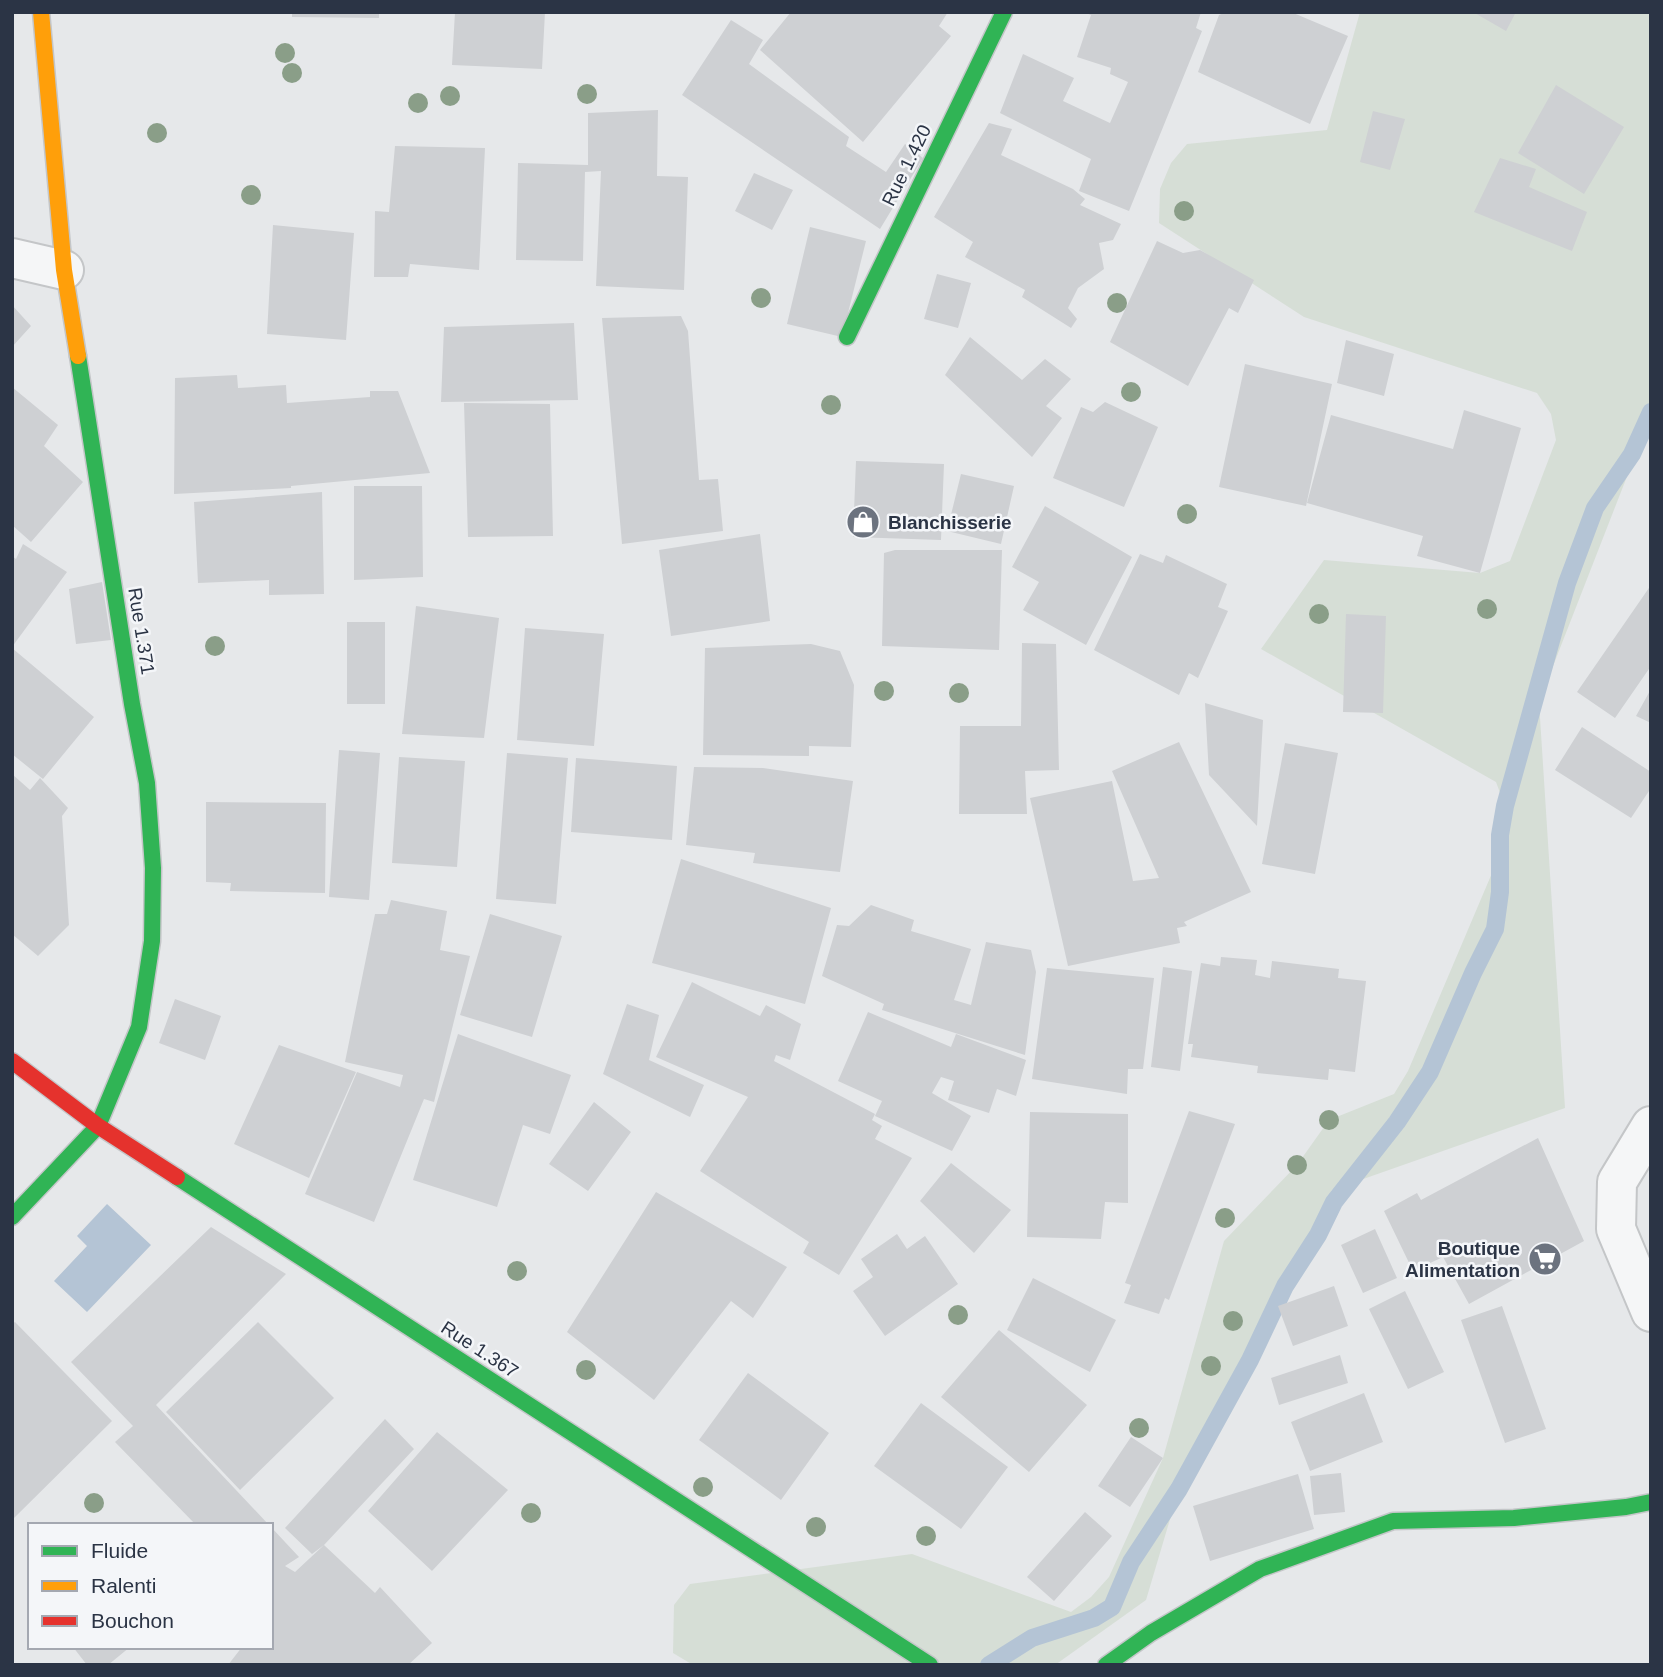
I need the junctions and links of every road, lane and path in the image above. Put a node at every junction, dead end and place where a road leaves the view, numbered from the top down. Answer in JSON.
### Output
{"nodes":[{"id":1,"x":41,"y":12,"type":"edge"},
{"id":2,"x":1004,"y":12,"type":"edge"},
{"id":3,"x":12,"y":258,"type":"edge"},
{"id":4,"x":64,"y":270,"type":"junction"},
{"id":5,"x":847,"y":337,"type":"dead end"},
{"id":6,"x":12,"y":1061,"type":"edge"},
{"id":7,"x":98,"y":1126,"type":"junction"},
{"id":8,"x":1650,"y":1126,"type":"edge"},
{"id":9,"x":12,"y":1217,"type":"edge"},
{"id":10,"x":1651,"y":1312,"type":"edge"},
{"id":11,"x":1651,"y":1502,"type":"edge"},
{"id":12,"x":930,"y":1665,"type":"edge"},
{"id":13,"x":1106,"y":1665,"type":"edge"}],
"edges":[{"from":1,"to":4,"type":"street","name":"Rue 1.371"},
{"from":2,"to":5,"type":"street","name":"Rue 1.420"},
{"from":3,"to":4,"type":"street"},
{"from":4,"to":7,"type":"street","name":"Rue 1.371"},
{"from":6,"to":7,"type":"street","name":"Rue 1.367"},
{"from":7,"to":9,"type":"street","name":"Rue 1.371"},
{"from":7,"to":12,"type":"street","name":"Rue 1.367"},
{"from":8,"to":10,"type":"street"},
{"from":11,"to":13,"type":"street"}]}
